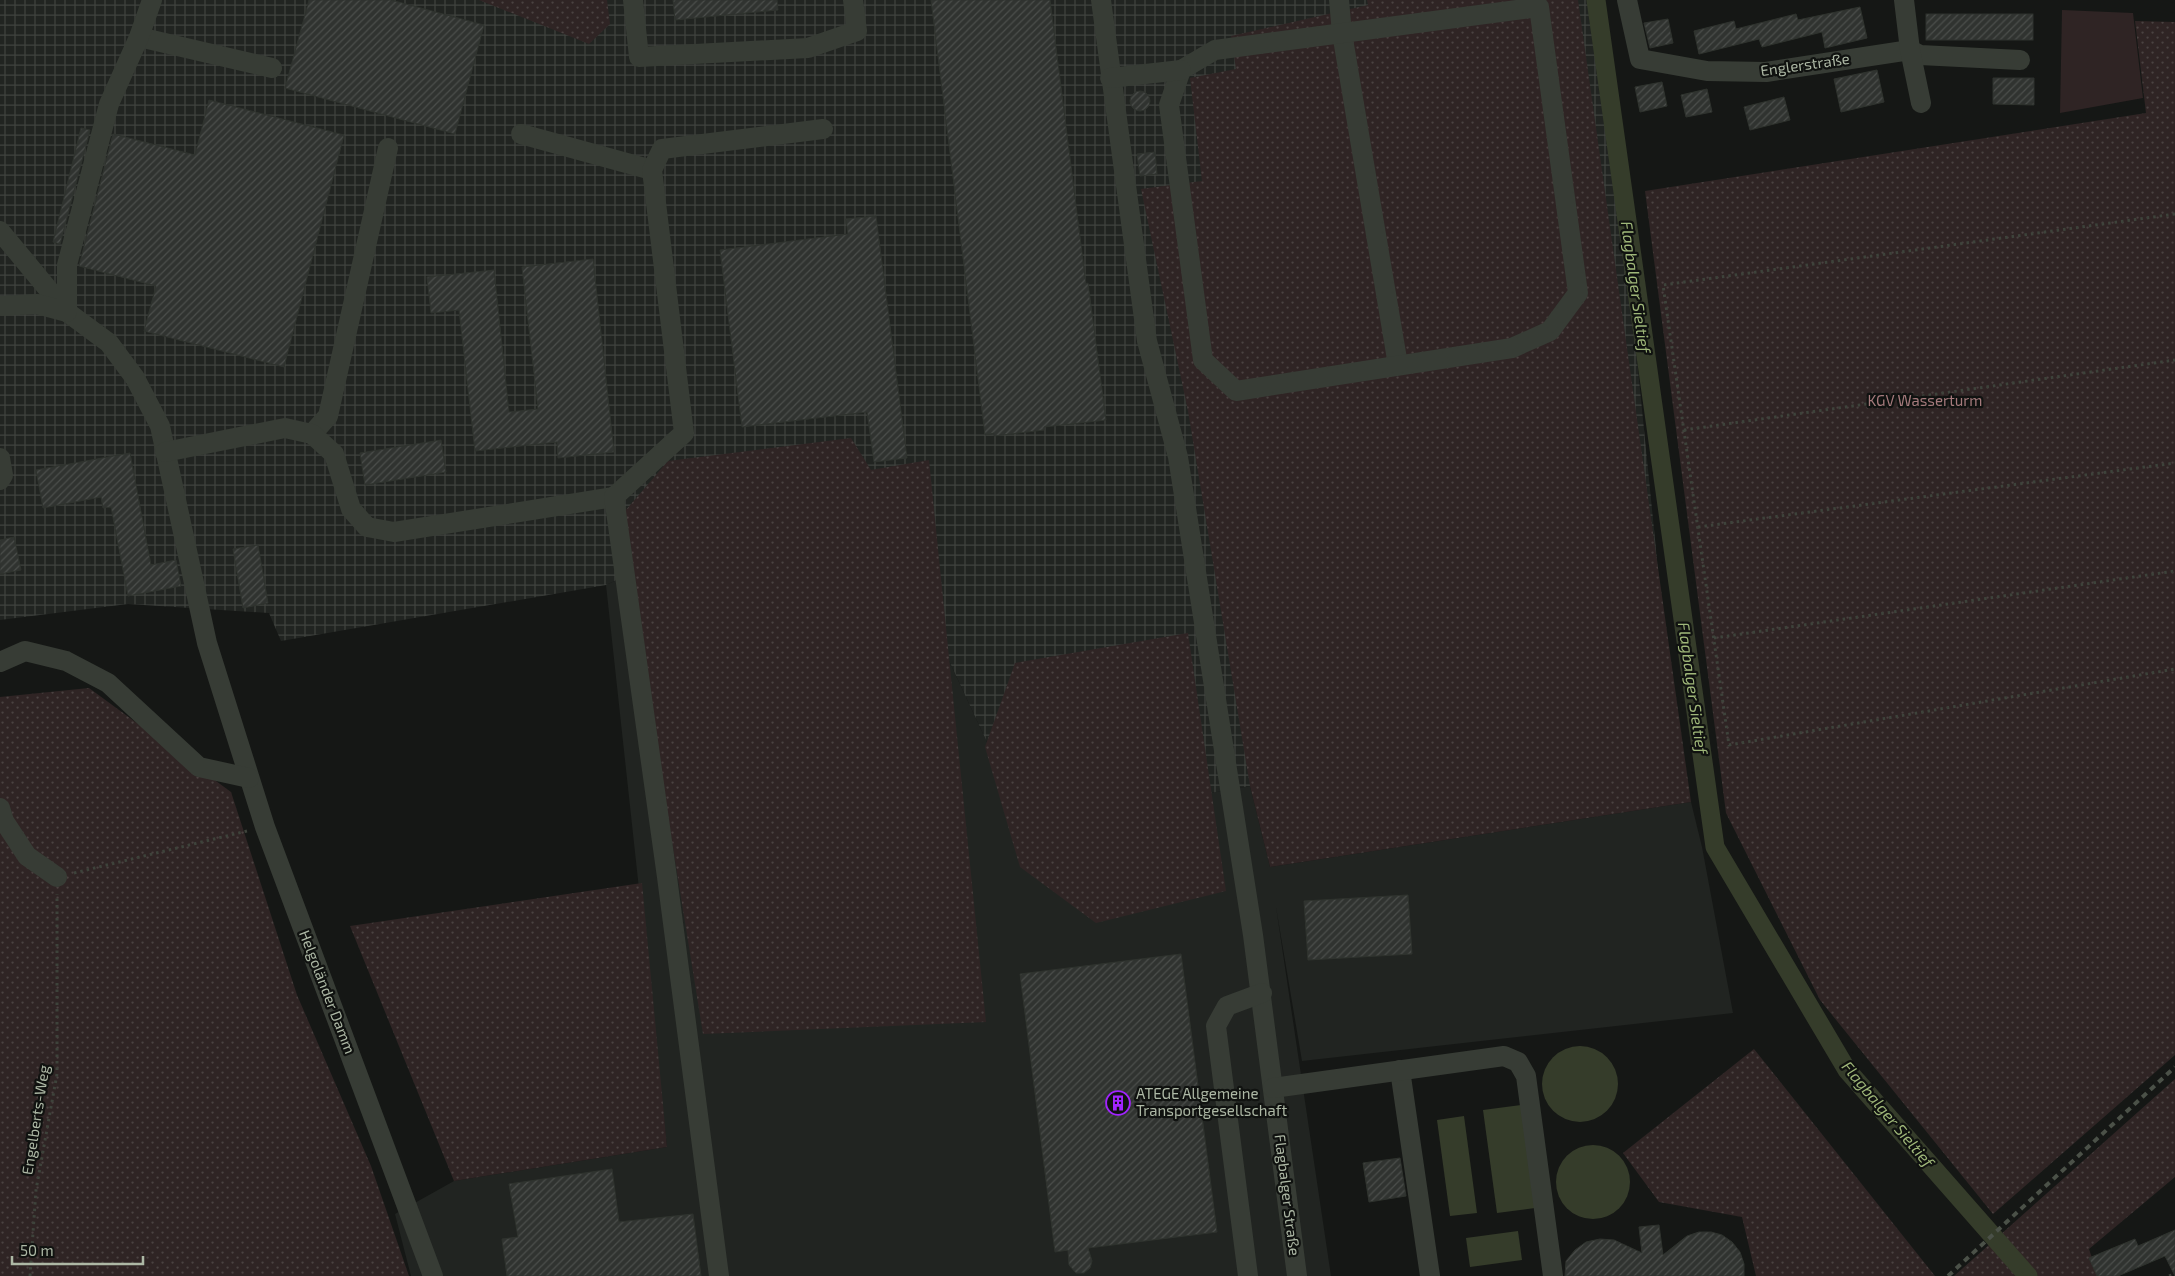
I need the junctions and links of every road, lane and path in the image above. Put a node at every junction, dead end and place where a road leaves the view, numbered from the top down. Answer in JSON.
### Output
{"nodes":[{"id":1,"x":152,"y":0,"type":"edge"},
{"id":2,"x":633,"y":0,"type":"edge"},
{"id":3,"x":853,"y":0,"type":"edge"},
{"id":4,"x":1101,"y":0,"type":"edge"},
{"id":5,"x":1339,"y":0,"type":"edge"},
{"id":6,"x":1627,"y":0,"type":"edge"},
{"id":7,"x":1904,"y":0,"type":"edge"},
{"id":8,"x":1342,"y":33,"type":"junction"},
{"id":9,"x":139,"y":36,"type":"junction"},
{"id":10,"x":1910,"y":50,"type":"junction"},
{"id":11,"x":2020,"y":60,"type":"dead end"},
{"id":12,"x":272,"y":68,"type":"dead end"},
{"id":13,"x":1181,"y":70,"type":"junction"},
{"id":14,"x":1110,"y":78,"type":"junction"},
{"id":15,"x":1921,"y":104,"type":"dead end"},
{"id":16,"x":823,"y":129,"type":"dead end"},
{"id":17,"x":521,"y":134,"type":"dead end"},
{"id":18,"x":388,"y":148,"type":"dead end"},
{"id":19,"x":652,"y":170,"type":"junction"},
{"id":20,"x":2175,"y":214,"type":"edge"},
{"id":21,"x":0,"y":231,"type":"edge"},
{"id":22,"x":0,"y":306,"type":"edge"},
{"id":23,"x":67,"y":312,"type":"junction"},
{"id":24,"x":2175,"y":360,"type":"edge"},
{"id":25,"x":1398,"y":365,"type":"junction"},
{"id":26,"x":1684,"y":430,"type":"junction"},
{"id":27,"x":312,"y":434,"type":"junction"},
{"id":28,"x":166,"y":452,"type":"junction"},
{"id":29,"x":0,"y":458,"type":"edge"},
{"id":30,"x":2175,"y":462,"type":"edge"},
{"id":31,"x":0,"y":480,"type":"edge"},
{"id":32,"x":614,"y":497,"type":"junction"},
{"id":33,"x":1698,"y":527,"type":"junction"},
{"id":34,"x":2175,"y":570,"type":"edge"},
{"id":35,"x":1714,"y":638,"type":"junction"},
{"id":36,"x":0,"y":662,"type":"edge"},
{"id":37,"x":2175,"y":669,"type":"edge"},
{"id":38,"x":249,"y":778,"type":"junction"},
{"id":39,"x":0,"y":808,"type":"edge"},
{"id":40,"x":265,"y":827,"type":"junction"},
{"id":41,"x":57,"y":877,"type":"junction"},
{"id":42,"x":1262,"y":993,"type":"junction"},
{"id":43,"x":1400,"y":1070,"type":"junction"},
{"id":44,"x":1273,"y":1088,"type":"junction"},
{"id":45,"x":2175,"y":1274,"type":"edge"},
{"id":46,"x":30,"y":1276,"type":"edge"},
{"id":47,"x":433,"y":1276,"type":"edge"},
{"id":48,"x":719,"y":1276,"type":"edge"},
{"id":49,"x":1248,"y":1276,"type":"edge"},
{"id":50,"x":1297,"y":1276,"type":"edge"},
{"id":51,"x":1430,"y":1276,"type":"edge"},
{"id":52,"x":1553,"y":1276,"type":"edge"},
{"id":53,"x":2169,"y":1276,"type":"edge"}],
"edges":[{"from":1,"to":9,"type":"street"},
{"from":2,"to":3,"type":"street"},
{"from":4,"to":14,"type":"street","name":"Flagbalger Straße"},
{"from":5,"to":8,"type":"street"},
{"from":6,"to":10,"type":"street","name":"Englerstraße"},
{"from":7,"to":10,"type":"street"},
{"from":8,"to":13,"type":"street"},
{"from":8,"to":25,"type":"street"},
{"from":8,"to":25,"type":"street"},
{"from":9,"to":12,"type":"street"},
{"from":9,"to":23,"type":"street"},
{"from":10,"to":11,"type":"street","name":"Englerstraße"},
{"from":10,"to":15,"type":"street"},
{"from":13,"to":14,"type":"street"},
{"from":13,"to":25,"type":"street"},
{"from":14,"to":42,"type":"street","name":"Flagbalger Straße"},
{"from":16,"to":19,"type":"street"},
{"from":17,"to":19,"type":"street"},
{"from":18,"to":27,"type":"street"},
{"from":19,"to":32,"type":"street"},
{"from":20,"to":26,"type":"path"},
{"from":21,"to":23,"type":"street"},
{"from":22,"to":23,"type":"street"},
{"from":23,"to":28,"type":"street","name":"Helgoländer Damm"},
{"from":24,"to":26,"type":"path"},
{"from":26,"to":33,"type":"path"},
{"from":27,"to":28,"type":"street"},
{"from":27,"to":32,"type":"street"},
{"from":28,"to":38,"type":"street","name":"Helgoländer Damm"},
{"from":29,"to":31,"type":"street"},
{"from":30,"to":33,"type":"path"},
{"from":32,"to":48,"type":"street"},
{"from":33,"to":35,"type":"path"},
{"from":34,"to":35,"type":"path"},
{"from":35,"to":37,"type":"path"},
{"from":36,"to":38,"type":"street"},
{"from":38,"to":40,"type":"street","name":"Helgoländer Damm"},
{"from":39,"to":41,"type":"street"},
{"from":40,"to":41,"type":"path"},
{"from":40,"to":47,"type":"street","name":"Helgoländer Damm"},
{"from":41,"to":46,"type":"path","name":"Engelberts-Weg"},
{"from":42,"to":44,"type":"street","name":"Flagbalger Straße"},
{"from":42,"to":49,"type":"street"},
{"from":43,"to":44,"type":"street"},
{"from":43,"to":51,"type":"street"},
{"from":43,"to":52,"type":"street"},
{"from":44,"to":50,"type":"street","name":"Flagbalger Straße"},
{"from":45,"to":53,"type":"path"}]}
